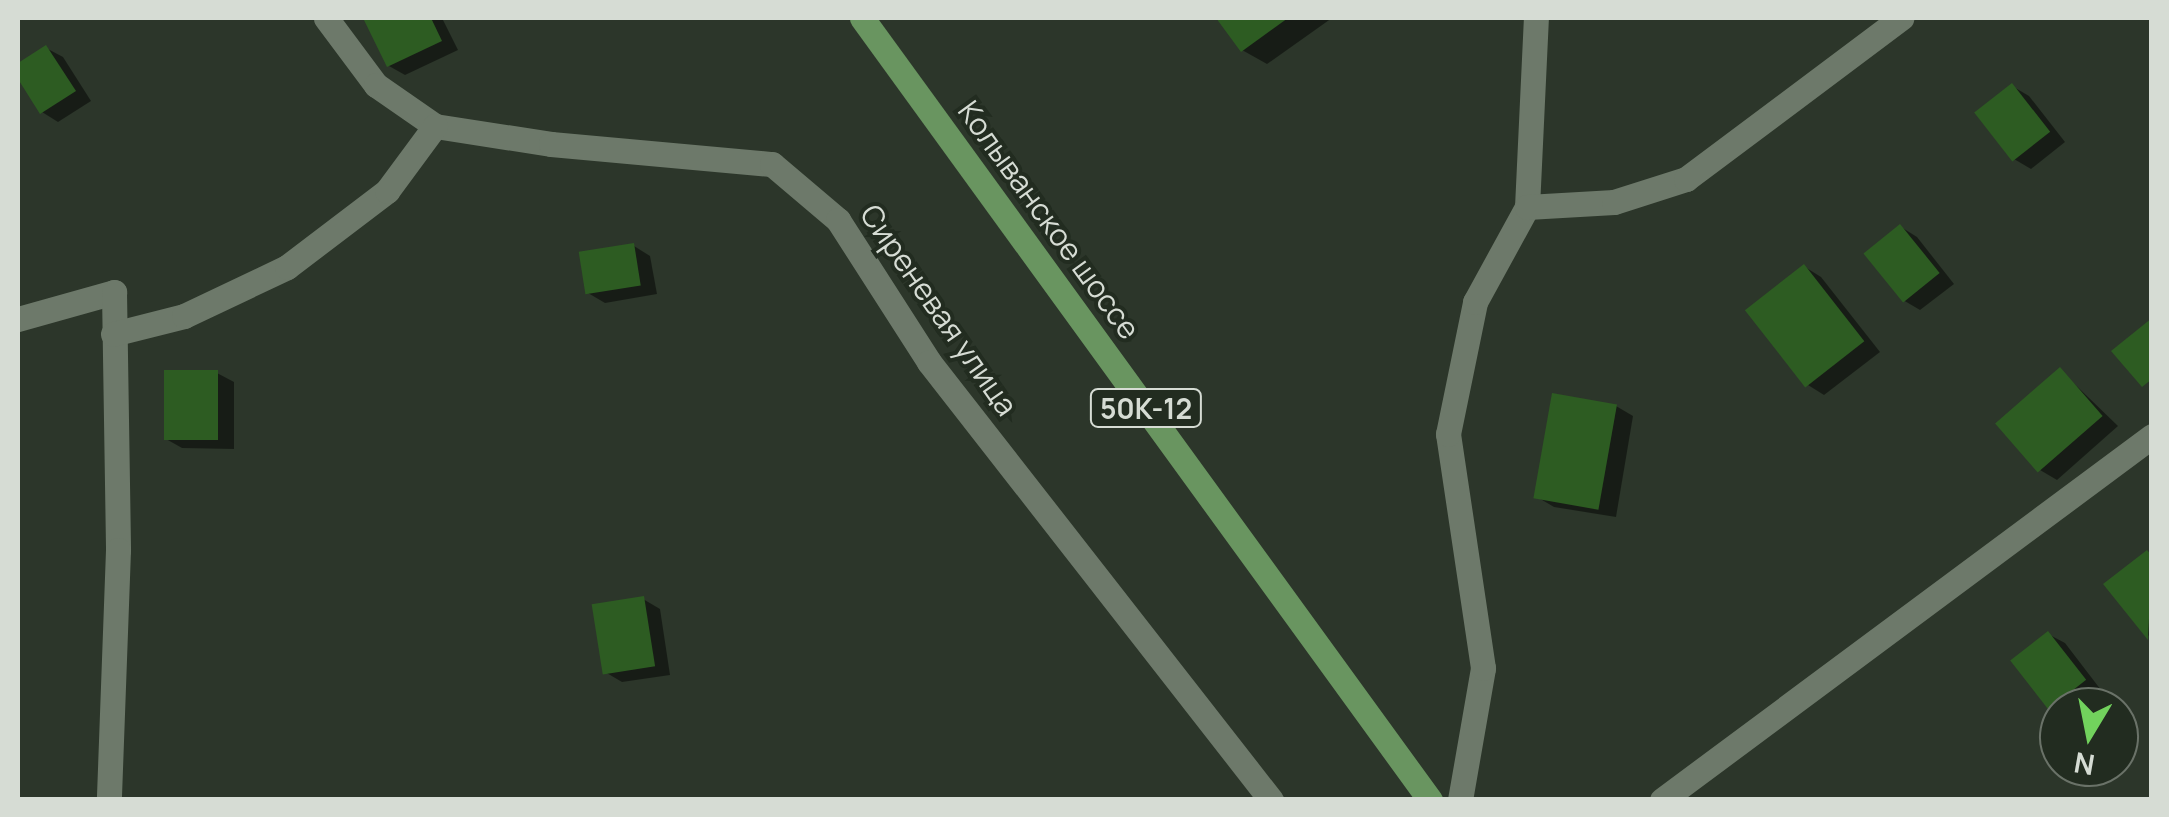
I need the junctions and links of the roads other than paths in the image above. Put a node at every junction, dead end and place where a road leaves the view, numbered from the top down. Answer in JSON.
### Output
{"nodes":[{"id":1,"x":326,"y":18,"type":"edge"},
{"id":2,"x":862,"y":18,"type":"edge"},
{"id":3,"x":1536,"y":18,"type":"edge"},
{"id":4,"x":1901,"y":18,"type":"edge"},
{"id":5,"x":435,"y":126,"type":"junction"},
{"id":6,"x":1527,"y":206,"type":"junction"},
{"id":7,"x":18,"y":319,"type":"edge"},
{"id":8,"x":113,"y":334,"type":"junction"},
{"id":9,"x":2152,"y":436,"type":"edge"},
{"id":10,"x":109,"y":800,"type":"edge"},
{"id":11,"x":1271,"y":800,"type":"edge"},
{"id":12,"x":1430,"y":800,"type":"edge"},
{"id":13,"x":1460,"y":800,"type":"edge"},
{"id":14,"x":1662,"y":800,"type":"edge"}],
"edges":[{"from":1,"to":5,"type":"street","name":"Сиреневая улица"},
{"from":2,"to":12,"type":"main road","name":"Колыванское шоссе","number":"50К-12"},
{"from":3,"to":6,"type":"street"},
{"from":4,"to":6,"type":"street"},
{"from":5,"to":8,"type":"street"},
{"from":5,"to":11,"type":"street","name":"Сиреневая улица"},
{"from":6,"to":13,"type":"street"},
{"from":7,"to":8,"type":"street"},
{"from":8,"to":10,"type":"street"},
{"from":9,"to":14,"type":"street"}]}
